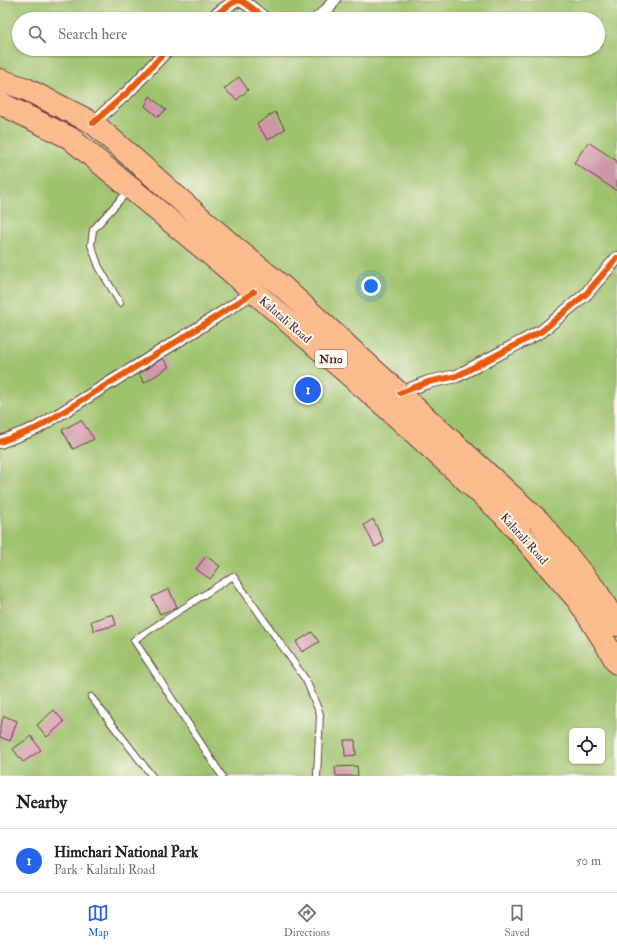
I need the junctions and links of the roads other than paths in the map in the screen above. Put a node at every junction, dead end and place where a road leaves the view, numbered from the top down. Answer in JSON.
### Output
{"nodes":[{"id":1,"x":334,"y":0,"type":"edge"},
{"id":2,"x":220,"y":12,"type":"edge"},
{"id":3,"x":257,"y":12,"type":"edge"},
{"id":4,"x":325,"y":12,"type":"edge"},
{"id":5,"x":162,"y":56,"type":"edge"},
{"id":6,"x":0,"y":80,"type":"edge"},
{"id":7,"x":0,"y":103,"type":"edge"},
{"id":8,"x":93,"y":124,"type":"junction"},
{"id":9,"x":131,"y":188,"type":"junction"},
{"id":10,"x":228,"y":255,"type":"junction"},
{"id":11,"x":617,"y":258,"type":"edge"},
{"id":12,"x":254,"y":292,"type":"junction"},
{"id":13,"x":120,"y":303,"type":"dead end"},
{"id":14,"x":400,"y":393,"type":"junction"},
{"id":15,"x":0,"y":442,"type":"edge"},
{"id":16,"x":617,"y":625,"type":"edge"},
{"id":17,"x":617,"y":663,"type":"edge"},
{"id":18,"x":91,"y":697,"type":"dead end"},
{"id":19,"x":152,"y":776,"type":"edge"},
{"id":20,"x":222,"y":776,"type":"edge"},
{"id":21,"x":317,"y":776,"type":"edge"}],
"edges":[{"from":1,"to":4,"type":"street"},
{"from":2,"to":3,"type":"street"},
{"from":5,"to":8,"type":"street"},
{"from":6,"to":8,"type":"highway","name":"Kalatali Road","number":"N110"},
{"from":7,"to":9,"type":"highway","name":"Kalatali Road","number":"N110"},
{"from":8,"to":10,"type":"highway","name":"Kalatali Road","number":"N110"},
{"from":9,"to":10,"type":"highway","name":"Kalatali Road","number":"N110"},
{"from":9,"to":13,"type":"lane"},
{"from":10,"to":12,"type":"highway","name":"Kalatali Road","number":"N110"},
{"from":10,"to":14,"type":"highway","name":"Kalatali Road","number":"N110"},
{"from":11,"to":14,"type":"street"},
{"from":12,"to":15,"type":"street"},
{"from":12,"to":17,"type":"highway","name":"Kalatali Road","number":"N110"},
{"from":14,"to":16,"type":"highway","name":"Kalatali Road","number":"N110"},
{"from":18,"to":19,"type":"lane"},
{"from":20,"to":21,"type":"lane"}]}
